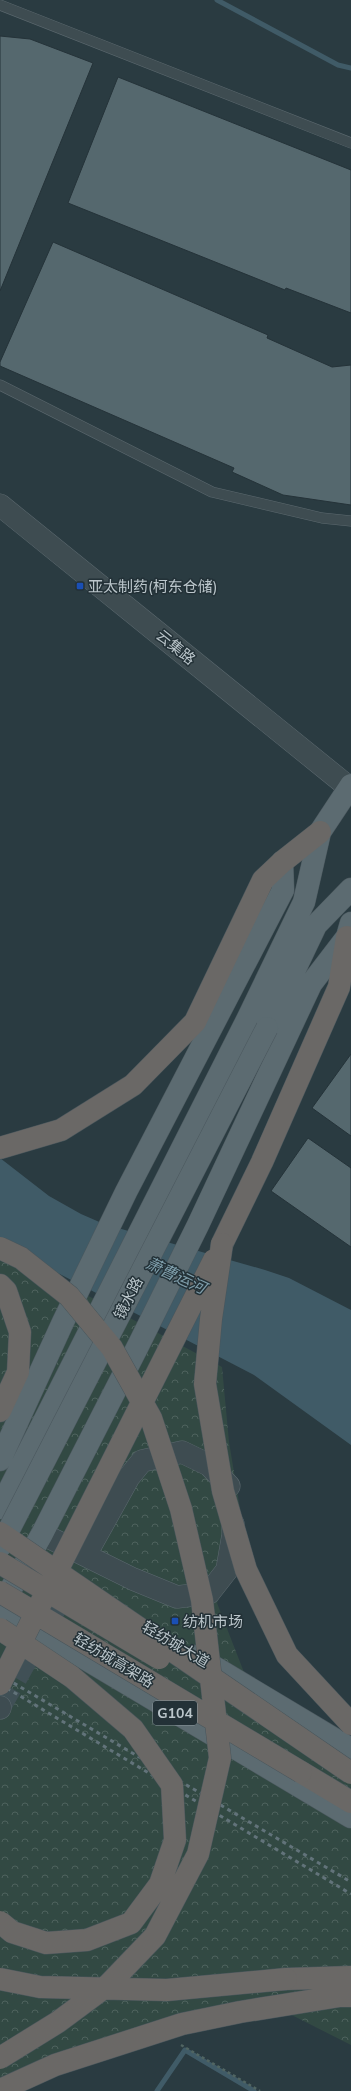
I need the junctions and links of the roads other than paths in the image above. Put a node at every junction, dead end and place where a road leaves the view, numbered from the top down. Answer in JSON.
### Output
{"nodes":[{"id":1,"x":0,"y":5,"type":"edge"},
{"id":2,"x":351,"y":143,"type":"edge"},
{"id":3,"x":0,"y":385,"type":"edge"},
{"id":4,"x":0,"y":505,"type":"edge"},
{"id":5,"x":351,"y":521,"type":"edge"},
{"id":6,"x":351,"y":787,"type":"edge"},
{"id":7,"x":320,"y":832,"type":"junction"},
{"id":8,"x":282,"y":862,"type":"junction"},
{"id":9,"x":351,"y":889,"type":"edge"},
{"id":10,"x":349,"y":930,"type":"edge"},
{"id":11,"x":257,"y":1023,"type":"junction"},
{"id":12,"x":0,"y":1148,"type":"edge"},
{"id":13,"x":222,"y":1244,"type":"junction"},
{"id":14,"x":0,"y":1248,"type":"edge"},
{"id":15,"x":0,"y":1285,"type":"edge"},
{"id":16,"x":0,"y":1411,"type":"edge"},
{"id":17,"x":0,"y":1460,"type":"edge"},
{"id":18,"x":0,"y":1508,"type":"edge"},
{"id":19,"x":0,"y":1533,"type":"edge"},
{"id":20,"x":42,"y":1534,"type":"junction"},
{"id":21,"x":0,"y":1539,"type":"edge"},
{"id":22,"x":0,"y":1547,"type":"edge"},
{"id":23,"x":90,"y":1547,"type":"tunnel mouth"},
{"id":24,"x":31,"y":1556,"type":"junction"},
{"id":25,"x":0,"y":1563,"type":"edge"},
{"id":26,"x":0,"y":1592,"type":"edge"},
{"id":27,"x":0,"y":1608,"type":"edge"},
{"id":28,"x":0,"y":1629,"type":"edge"},
{"id":29,"x":0,"y":1684,"type":"edge"},
{"id":30,"x":351,"y":1724,"type":"edge"},
{"id":31,"x":351,"y":1749,"type":"edge"},
{"id":32,"x":351,"y":1773,"type":"edge"},
{"id":33,"x":351,"y":1802,"type":"edge"},
{"id":34,"x":351,"y":1817,"type":"edge"},
{"id":35,"x":0,"y":1922,"type":"edge"},
{"id":36,"x":351,"y":1977,"type":"edge"},
{"id":37,"x":0,"y":1979,"type":"edge"},
{"id":38,"x":351,"y":1996,"type":"edge"},
{"id":39,"x":0,"y":2058,"type":"edge"},
{"id":40,"x":0,"y":2090,"type":"edge"}],
"edges":[{"from":1,"to":2,"type":"lane"},
{"from":3,"to":5,"type":"lane"},
{"from":4,"to":6,"type":"street","name":"云集路"},
{"from":6,"to":7,"type":"main road"},
{"from":7,"to":8,"type":"highway"},
{"from":7,"to":11,"type":"main road"},
{"from":8,"to":12,"type":"highway"},
{"from":8,"to":17,"type":"main road"},
{"from":9,"to":11,"type":"main road"},
{"from":10,"to":13,"type":"highway"},
{"from":10,"to":20,"type":"main road"},
{"from":11,"to":18,"type":"main road"},
{"from":11,"to":22,"type":"main road","name":"镜水路","bridge":true},
{"from":13,"to":29,"type":"highway","bridge":true},
{"from":13,"to":30,"type":"highway","bridge":true},
{"from":14,"to":39,"type":"highway","bridge":true},
{"from":15,"to":16,"type":"highway"},
{"from":19,"to":32,"type":"highway","bridge":true},
{"from":20,"to":23,"type":"street"},
{"from":20,"to":24,"type":"main road"},
{"from":21,"to":24,"type":"main road","name":"轻纺城大道"},
{"from":24,"to":27,"type":"main road"},
{"from":24,"to":31,"type":"main road","name":"轻纺城大道"},
{"from":25,"to":32,"type":"highway","name":"轻纺城高架路","bridge":true},
{"from":26,"to":33,"type":"highway","name":"轻纺城高架路","bridge":true},
{"from":27,"to":34,"type":"main road","number":"G104"},
{"from":28,"to":35,"type":"highway","bridge":true},
{"from":36,"to":37,"type":"highway","bridge":true},
{"from":38,"to":40,"type":"highway"}]}
